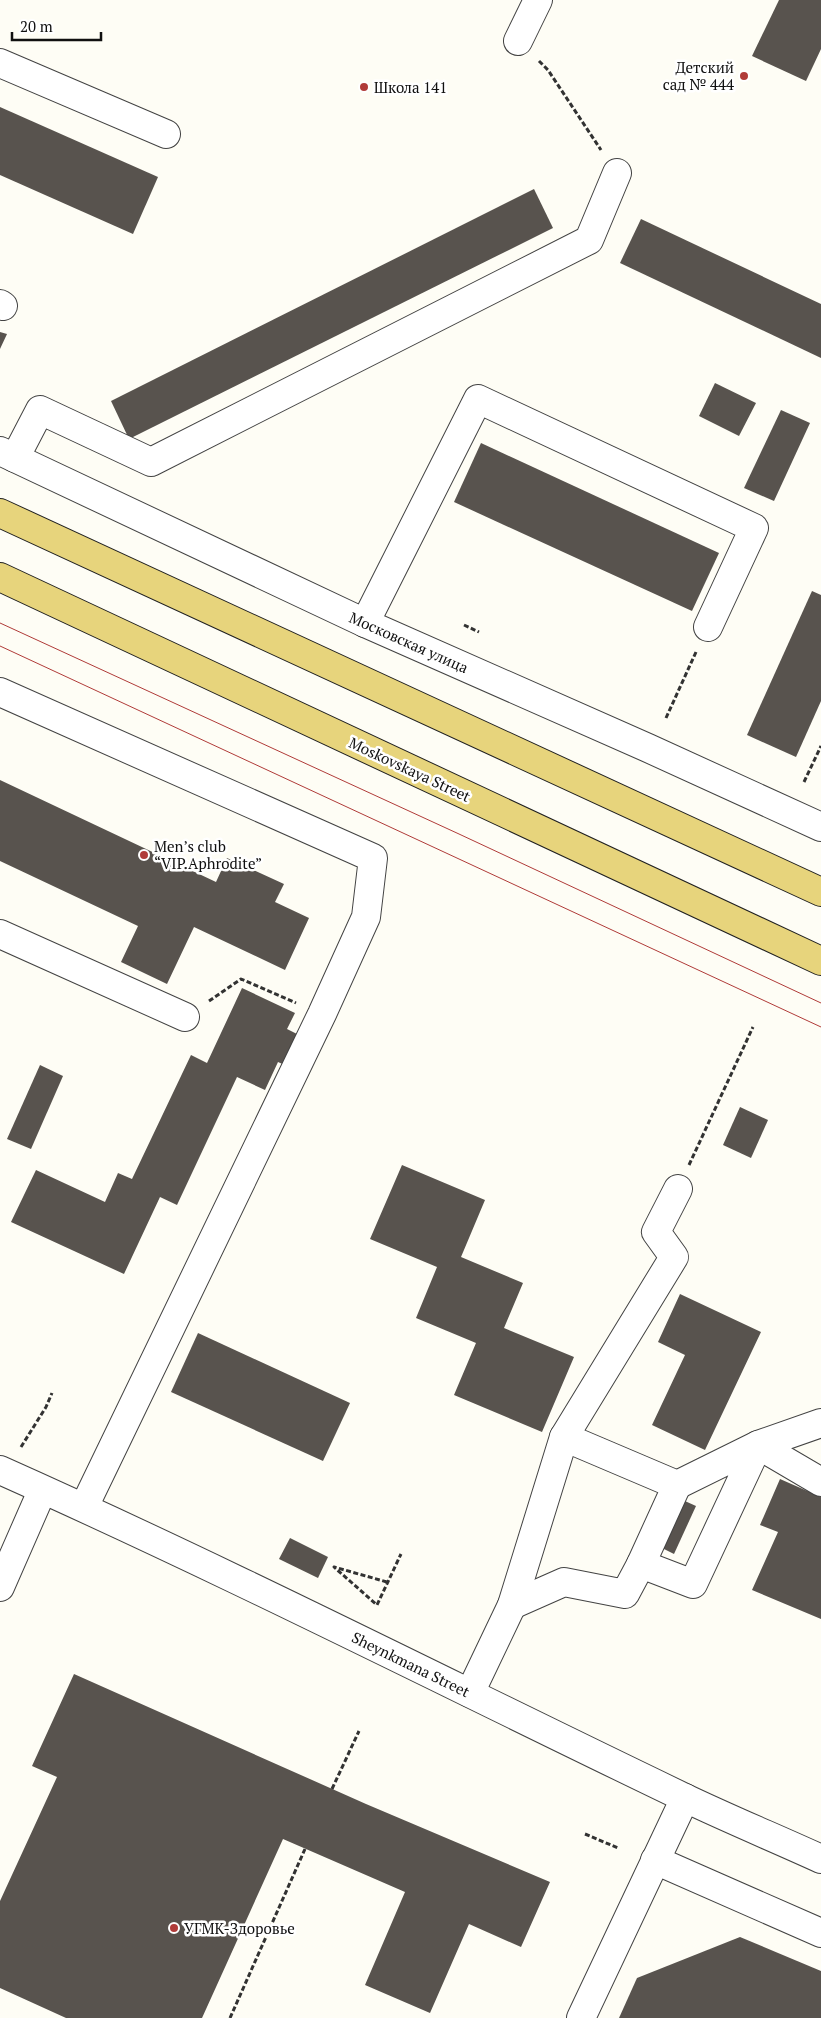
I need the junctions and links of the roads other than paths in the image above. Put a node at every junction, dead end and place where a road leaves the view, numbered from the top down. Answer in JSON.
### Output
{"nodes":[{"id":1,"x":538,"y":0,"type":"edge"},
{"id":2,"x":518,"y":41,"type":"dead end"},
{"id":3,"x":0,"y":63,"type":"edge"},
{"id":4,"x":166,"y":134,"type":"dead end"},
{"id":5,"x":617,"y":173,"type":"road end"},
{"id":6,"x":8,"y":455,"type":"edge"},
{"id":7,"x":0,"y":513,"type":"edge"},
{"id":8,"x":0,"y":577,"type":"edge"},
{"id":9,"x":365,"y":623,"type":"junction"},
{"id":10,"x":708,"y":626,"type":"road end"},
{"id":11,"x":0,"y":692,"type":"edge"},
{"id":12,"x":821,"y":827,"type":"edge"},
{"id":13,"x":821,"y":892,"type":"edge"},
{"id":14,"x":0,"y":934,"type":"edge"},
{"id":15,"x":821,"y":961,"type":"edge"},
{"id":16,"x":185,"y":1017,"type":"road end"},
{"id":17,"x":678,"y":1189,"type":"road end"},
{"id":18,"x":821,"y":1423,"type":"edge"},
{"id":19,"x":564,"y":1437,"type":"junction"},
{"id":20,"x":758,"y":1445,"type":"junction"},
{"id":21,"x":0,"y":1470,"type":"edge"},
{"id":22,"x":821,"y":1482,"type":"edge"},
{"id":23,"x":677,"y":1485,"type":"junction"},
{"id":24,"x":42,"y":1491,"type":"junction"},
{"id":25,"x":84,"y":1507,"type":"junction"},
{"id":26,"x":641,"y":1564,"type":"junction"},
{"id":27,"x":2,"y":1580,"type":"edge"},
{"id":28,"x":512,"y":1605,"type":"junction"},
{"id":29,"x":470,"y":1693,"type":"junction"},
{"id":30,"x":685,"y":1798,"type":"junction"},
{"id":31,"x":821,"y":1859,"type":"edge"},
{"id":32,"x":655,"y":1860,"type":"junction"},
{"id":33,"x":821,"y":1933,"type":"edge"},
{"id":34,"x":581,"y":2018,"type":"edge"}],
"edges":[{"from":1,"to":2,"type":"street"},
{"from":3,"to":4,"type":"street"},
{"from":5,"to":6,"type":"street"},
{"from":6,"to":9,"type":"street","name":"Московская улица"},
{"from":7,"to":13,"type":"main road"},
{"from":8,"to":15,"type":"main road","name":"Moskovskaya Street"},
{"from":9,"to":10,"type":"street"},
{"from":9,"to":12,"type":"street","name":"Московская улица"},
{"from":11,"to":25,"type":"street"},
{"from":14,"to":16,"type":"street"},
{"from":17,"to":19,"type":"street"},
{"from":18,"to":20,"type":"street"},
{"from":19,"to":23,"type":"street"},
{"from":19,"to":28,"type":"street"},
{"from":20,"to":22,"type":"street"},
{"from":20,"to":23,"type":"street"},
{"from":20,"to":26,"type":"street"},
{"from":21,"to":24,"type":"street","name":"Sheynkmana Street"},
{"from":23,"to":26,"type":"street"},
{"from":24,"to":25,"type":"street","name":"Sheynkmana Street"},
{"from":24,"to":27,"type":"street"},
{"from":25,"to":29,"type":"street","name":"Sheynkmana Street"},
{"from":26,"to":28,"type":"street"},
{"from":28,"to":29,"type":"street"},
{"from":29,"to":30,"type":"street","name":"Sheynkmana Street"},
{"from":30,"to":31,"type":"street","name":"Sheynkmana Street"},
{"from":30,"to":32,"type":"street"},
{"from":32,"to":33,"type":"street"},
{"from":32,"to":34,"type":"street"}]}
